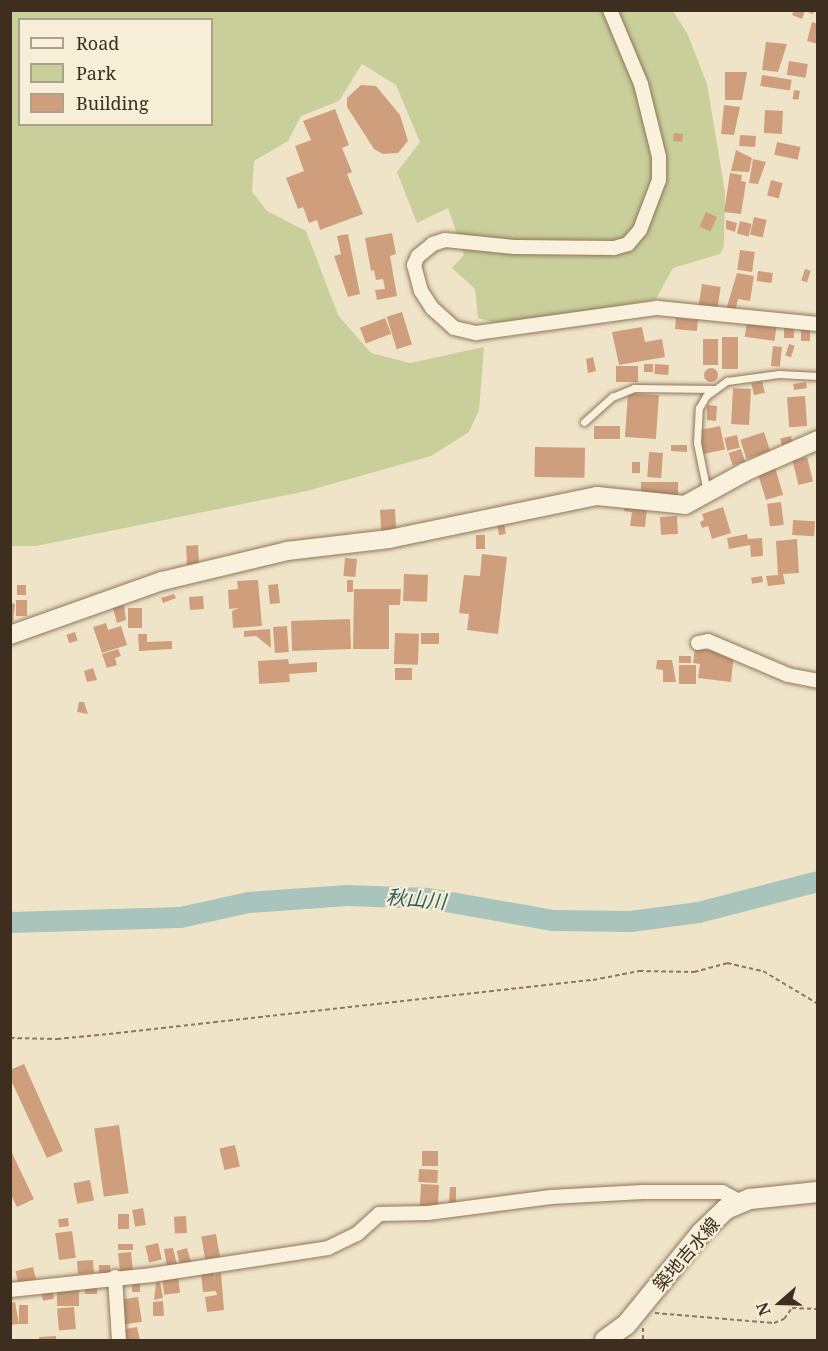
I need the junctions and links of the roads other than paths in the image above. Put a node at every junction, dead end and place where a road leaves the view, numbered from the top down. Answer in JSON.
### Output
{"nodes":[{"id":1,"x":610,"y":10,"type":"edge"},
{"id":2,"x":818,"y":324,"type":"edge"},
{"id":3,"x":818,"y":376,"type":"edge"},
{"id":4,"x":715,"y":389,"type":"junction"},
{"id":5,"x":584,"y":422,"type":"dead end"},
{"id":6,"x":818,"y":440,"type":"edge"},
{"id":7,"x":708,"y":494,"type":"junction"},
{"id":8,"x":10,"y":635,"type":"edge"},
{"id":9,"x":698,"y":643,"type":"dead end"},
{"id":10,"x":818,"y":681,"type":"edge"},
{"id":11,"x":818,"y":1192,"type":"edge"},
{"id":12,"x":741,"y":1202,"type":"junction"},
{"id":13,"x":116,"y":1277,"type":"junction"},
{"id":14,"x":10,"y":1290,"type":"edge"},
{"id":15,"x":119,"y":1341,"type":"edge"},
{"id":16,"x":605,"y":1341,"type":"edge"}],
"edges":[{"from":1,"to":2,"type":"street"},
{"from":3,"to":4,"type":"lane"},
{"from":4,"to":5,"type":"lane"},
{"from":4,"to":7,"type":"lane"},
{"from":6,"to":7,"type":"street"},
{"from":7,"to":8,"type":"street"},
{"from":9,"to":10,"type":"street"},
{"from":11,"to":12,"type":"main road","name":"築地吉水線"},
{"from":12,"to":13,"type":"street"},
{"from":12,"to":16,"type":"main road","name":"築地吉水線"},
{"from":13,"to":14,"type":"street"},
{"from":13,"to":15,"type":"street"}]}
